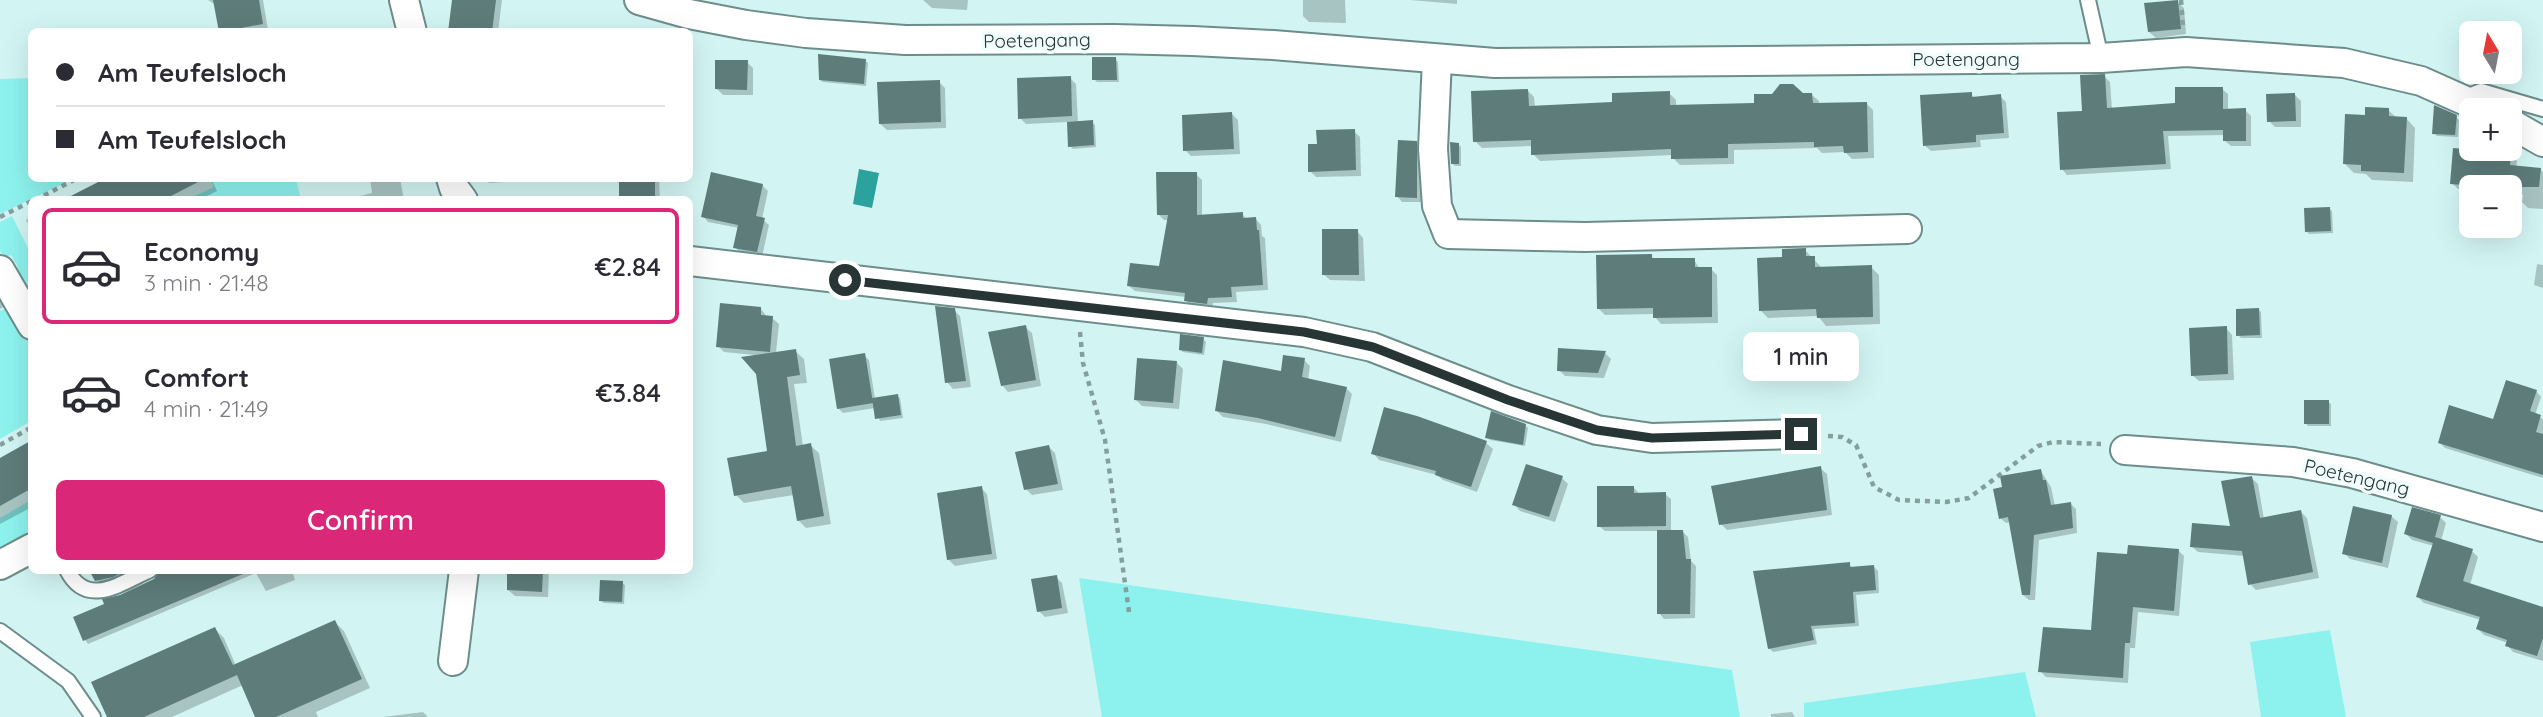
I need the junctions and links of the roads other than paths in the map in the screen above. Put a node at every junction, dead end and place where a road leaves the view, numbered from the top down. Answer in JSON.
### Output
{"nodes":[{"id":1,"x":404,"y":0,"type":"edge"},
{"id":2,"x":639,"y":0,"type":"edge"},
{"id":3,"x":2088,"y":0,"type":"edge"},
{"id":4,"x":411,"y":28,"type":"edge"},
{"id":5,"x":2101,"y":58,"type":"junction"},
{"id":6,"x":1437,"y":59,"type":"junction"},
{"id":7,"x":2459,"y":98,"type":"edge"},
{"id":8,"x":2473,"y":98,"type":"edge"},
{"id":9,"x":2505,"y":98,"type":"edge"},
{"id":10,"x":2522,"y":103,"type":"edge"},
{"id":11,"x":2543,"y":109,"type":"edge"},
{"id":12,"x":2522,"y":130,"type":"edge"},
{"id":13,"x":2543,"y":142,"type":"edge"},
{"id":14,"x":1907,"y":229,"type":"dead end"},
{"id":15,"x":693,"y":261,"type":"edge"},
{"id":16,"x":0,"y":270,"type":"edge"},
{"id":17,"x":28,"y":318,"type":"edge"},
{"id":18,"x":1801,"y":434,"type":"road end"},
{"id":19,"x":2125,"y":450,"type":"road end"},
{"id":20,"x":2543,"y":527,"type":"edge"},
{"id":21,"x":28,"y":550,"type":"edge"},
{"id":22,"x":0,"y":565,"type":"edge"},
{"id":23,"x":70,"y":574,"type":"edge"},
{"id":24,"x":141,"y":574,"type":"edge"},
{"id":25,"x":464,"y":574,"type":"edge"},
{"id":26,"x":0,"y":631,"type":"edge"},
{"id":27,"x":453,"y":661,"type":"dead end"},
{"id":28,"x":93,"y":717,"type":"edge"}],
"edges":[{"from":1,"to":4,"type":"street"},
{"from":2,"to":6,"type":"street","name":"Poetengang"},
{"from":3,"to":5,"type":"lane"},
{"from":5,"to":6,"type":"street","name":"Poetengang"},
{"from":5,"to":7,"type":"street","name":"Poetengang"},
{"from":6,"to":14,"type":"street"},
{"from":8,"to":9,"type":"lane"},
{"from":10,"to":11,"type":"lane"},
{"from":12,"to":13,"type":"street"},
{"from":15,"to":18,"type":"street"},
{"from":16,"to":17,"type":"street"},
{"from":19,"to":20,"type":"street","name":"Poetengang"},
{"from":21,"to":22,"type":"street"},
{"from":23,"to":24,"type":"lane"},
{"from":25,"to":27,"type":"street"},
{"from":26,"to":28,"type":"lane"}]}
